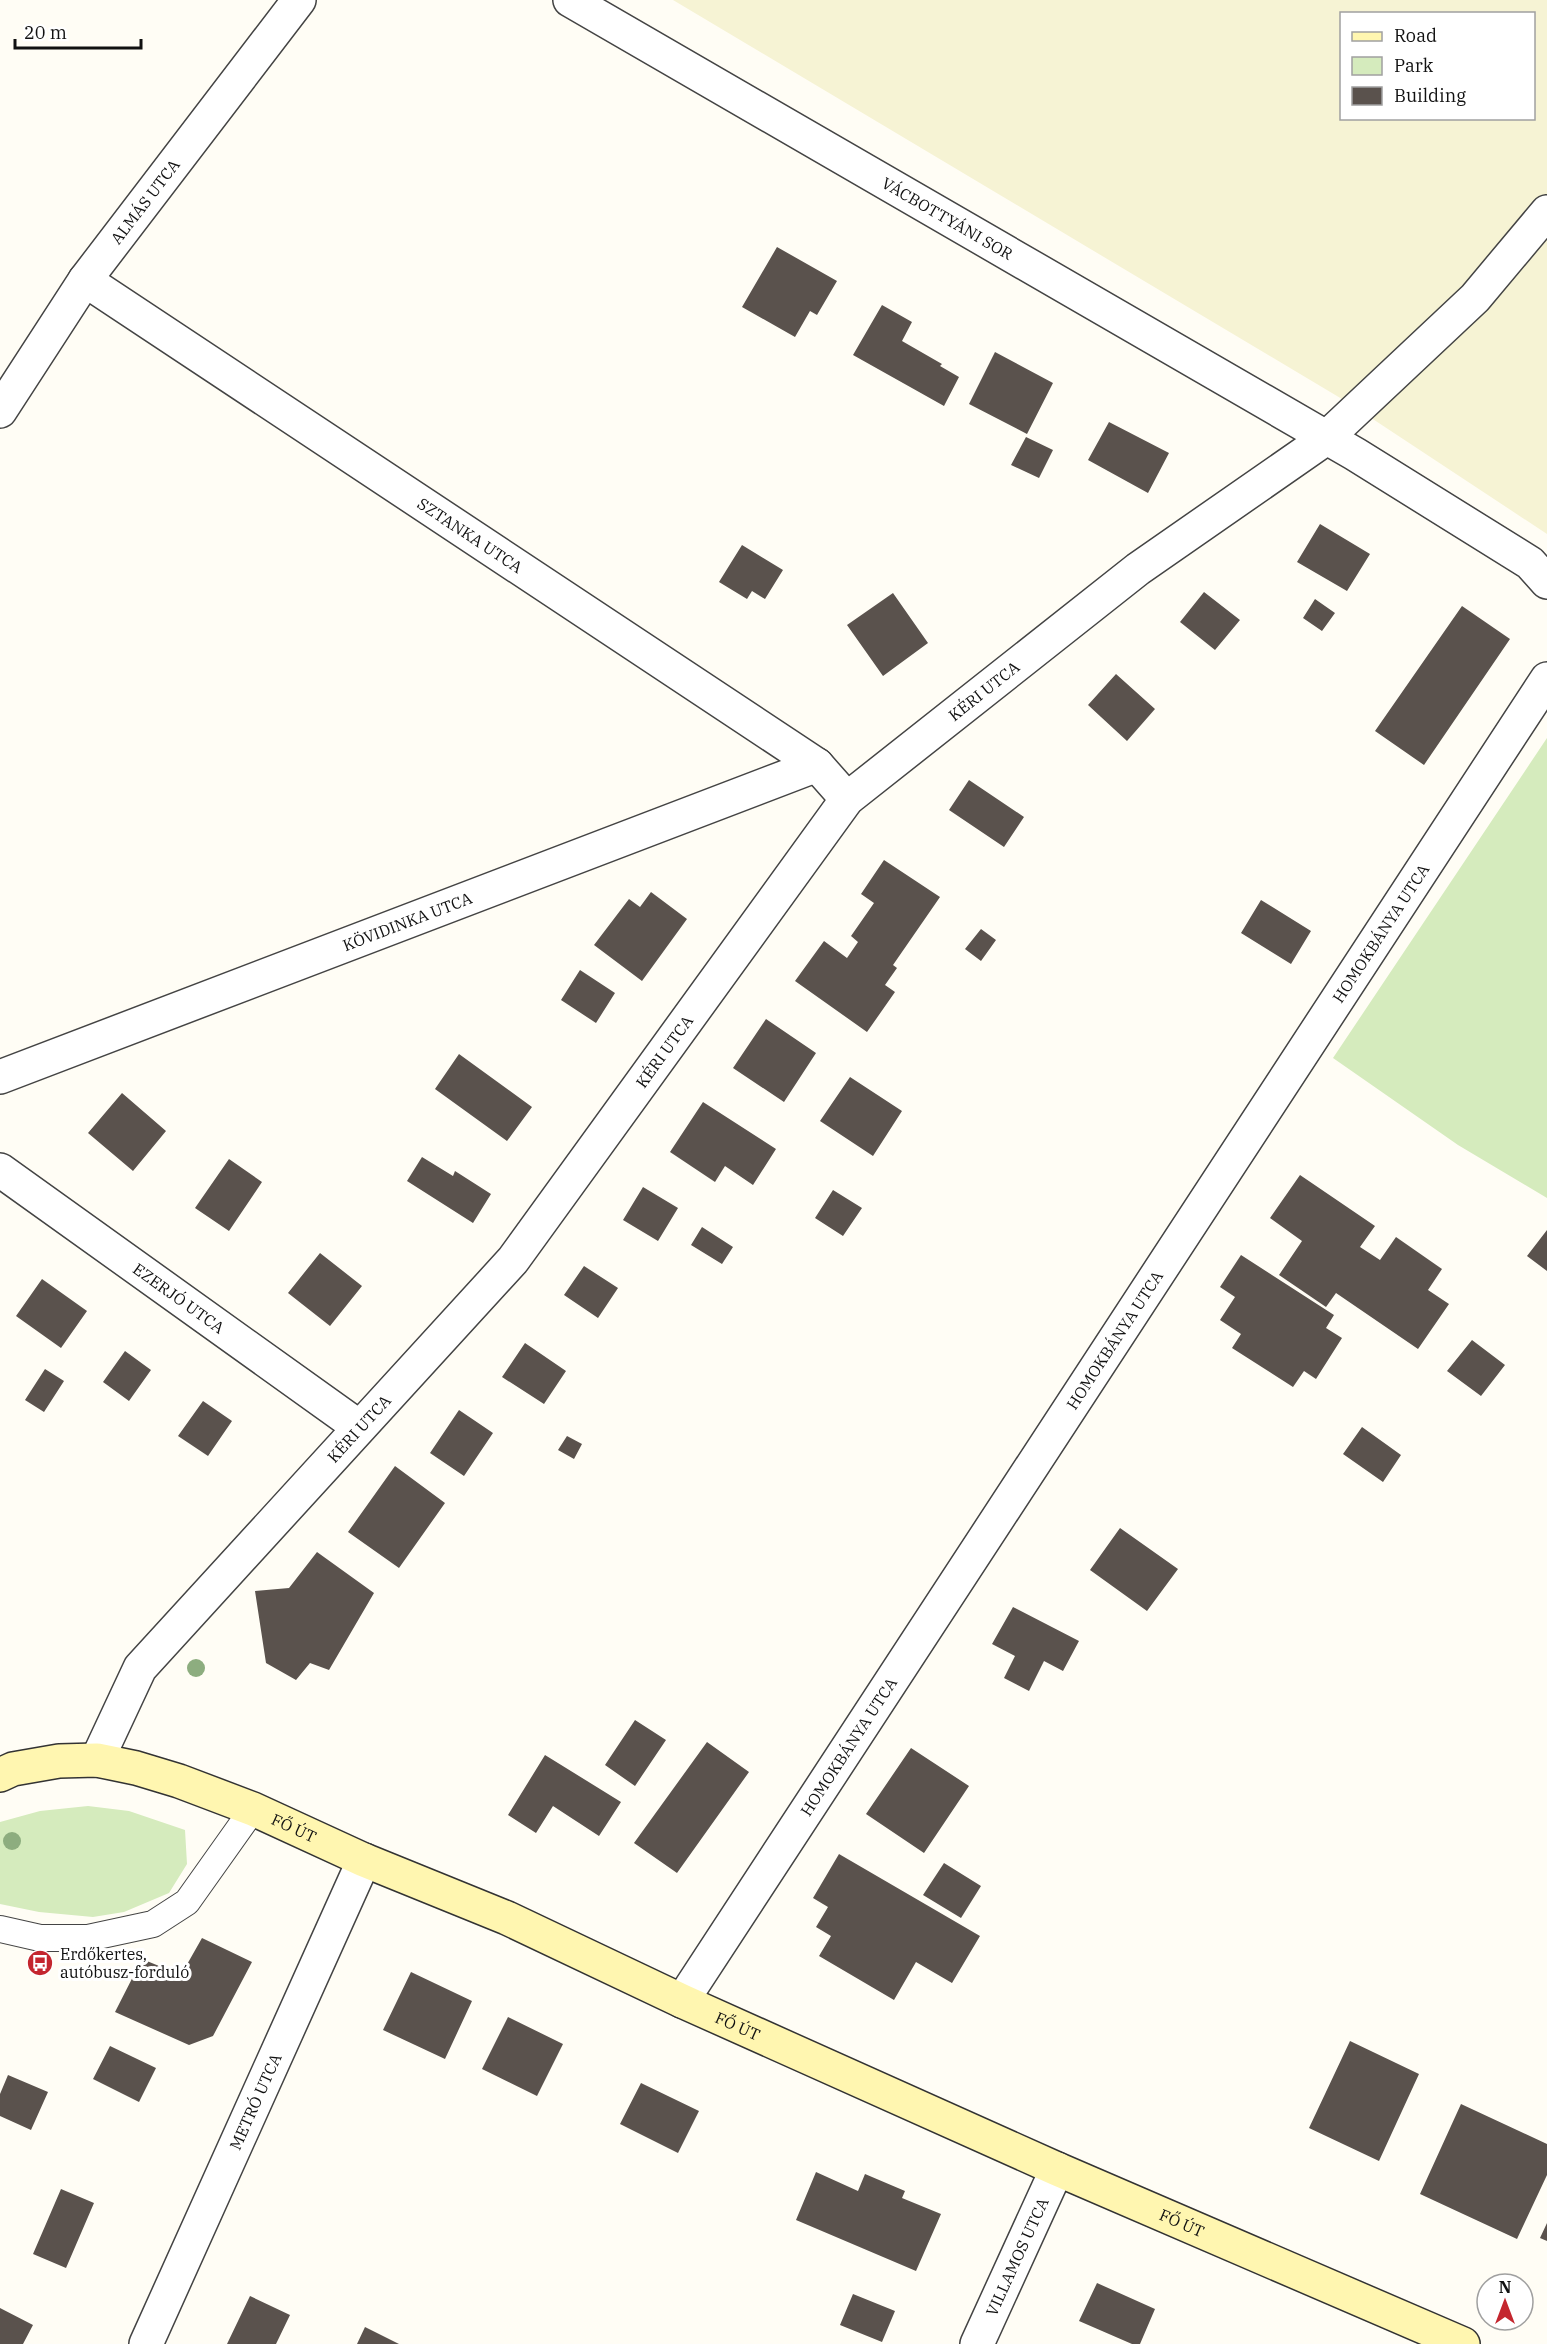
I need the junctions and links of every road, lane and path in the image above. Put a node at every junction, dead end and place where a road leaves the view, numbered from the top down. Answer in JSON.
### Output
{"nodes":[{"id":1,"x":299,"y":0,"type":"edge"},
{"id":2,"x":570,"y":0,"type":"edge"},
{"id":3,"x":1547,"y":212,"type":"edge"},
{"id":4,"x":85,"y":280,"type":"junction"},
{"id":5,"x":0,"y":411,"type":"edge"},
{"id":6,"x":1325,"y":439,"type":"junction"},
{"id":7,"x":1547,"y":582,"type":"edge"},
{"id":8,"x":1547,"y":679,"type":"edge"},
{"id":9,"x":817,"y":765,"type":"junction"},
{"id":10,"x":848,"y":799,"type":"junction"},
{"id":11,"x":0,"y":1077,"type":"edge"},
{"id":12,"x":0,"y":1170,"type":"edge"},
{"id":13,"x":359,"y":1427,"type":"junction"},
{"id":14,"x":98,"y":1760,"type":"junction"},
{"id":15,"x":0,"y":1775,"type":"edge"},
{"id":16,"x":253,"y":1809,"type":"junction"},
{"id":17,"x":364,"y":1860,"type":"junction"},
{"id":18,"x":0,"y":1929,"type":"edge"},
{"id":19,"x":682,"y":2001,"type":"junction"},
{"id":20,"x":1057,"y":2169,"type":"junction"},
{"id":21,"x":146,"y":2344,"type":"edge"},
{"id":22,"x":977,"y":2344,"type":"edge"},
{"id":23,"x":1463,"y":2344,"type":"edge"}],
"edges":[{"from":1,"to":4,"type":"street","name":"ALMÁS UTCA"},
{"from":2,"to":6,"type":"street","name":"VÁCBOTTYÁNI SOR"},
{"from":3,"to":6,"type":"street","name":"KÉRI UTCA"},
{"from":4,"to":5,"type":"street","name":"ALMÁS UTCA"},
{"from":4,"to":9,"type":"street","name":"SZTANKA UTCA"},
{"from":6,"to":7,"type":"street"},
{"from":6,"to":10,"type":"street","name":"KÉRI UTCA"},
{"from":8,"to":19,"type":"street","name":"HOMOKBÁNYA UTCA"},
{"from":9,"to":10,"type":"street","name":"SZTANKA UTCA"},
{"from":9,"to":11,"type":"street","name":"KÖVIDINKA UTCA"},
{"from":10,"to":13,"type":"street","name":"KÉRI UTCA"},
{"from":12,"to":13,"type":"street","name":"EZERJÓ UTCA"},
{"from":13,"to":14,"type":"street","name":"KÉRI UTCA"},
{"from":14,"to":15,"type":"main road","name":"FŐ ÚT"},
{"from":14,"to":16,"type":"main road","name":"FŐ ÚT"},
{"from":16,"to":17,"type":"main road","name":"FŐ ÚT"},
{"from":16,"to":18,"type":"lane"},
{"from":17,"to":19,"type":"main road","name":"FŐ ÚT"},
{"from":17,"to":21,"type":"street","name":"METRÓ UTCA"},
{"from":19,"to":20,"type":"main road","name":"FŐ ÚT"},
{"from":20,"to":22,"type":"street","name":"VILLAMOS UTCA"},
{"from":20,"to":23,"type":"main road","name":"FŐ ÚT"}]}
